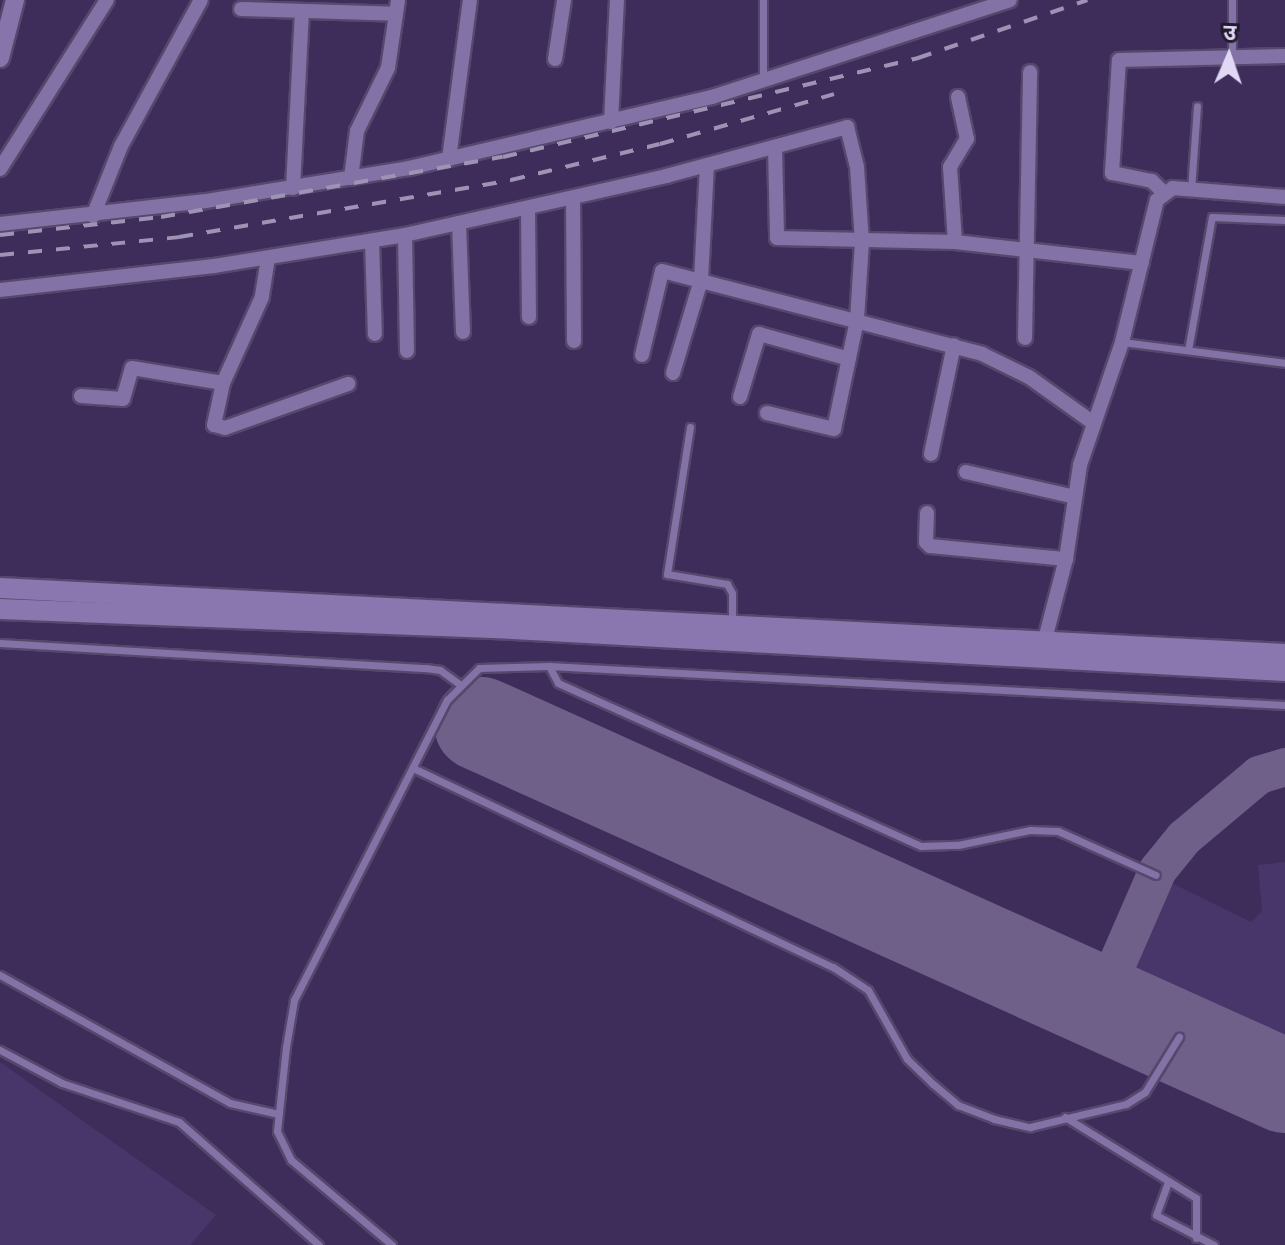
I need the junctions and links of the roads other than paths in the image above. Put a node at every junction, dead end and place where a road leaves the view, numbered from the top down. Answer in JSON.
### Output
{"nodes":[{"id":1,"x":15,"y":0,"type":"edge"},
{"id":2,"x":107,"y":0,"type":"edge"},
{"id":3,"x":201,"y":0,"type":"edge"},
{"id":4,"x":470,"y":0,"type":"edge"},
{"id":5,"x":564,"y":0,"type":"edge"},
{"id":6,"x":617,"y":0,"type":"edge"},
{"id":7,"x":763,"y":0,"type":"edge"},
{"id":8,"x":1010,"y":0,"type":"edge"},
{"id":9,"x":1232,"y":0,"type":"edge"},
{"id":10,"x":397,"y":7,"type":"edge"},
{"id":11,"x":241,"y":9,"type":"dead end"},
{"id":12,"x":302,"y":11,"type":"junction"},
{"id":13,"x":1232,"y":56,"type":"junction"},
{"id":14,"x":1285,"y":56,"type":"edge"},
{"id":15,"x":0,"y":58,"type":"edge"},
{"id":16,"x":555,"y":59,"type":"dead end"},
{"id":17,"x":1030,"y":72,"type":"dead end"},
{"id":18,"x":763,"y":82,"type":"junction"},
{"id":19,"x":958,"y":97,"type":"dead end"},
{"id":20,"x":1197,"y":106,"type":"dead end"},
{"id":21,"x":611,"y":122,"type":"junction"},
{"id":22,"x":775,"y":147,"type":"junction"},
{"id":23,"x":449,"y":159,"type":"junction"},
{"id":24,"x":707,"y":165,"type":"junction"},
{"id":25,"x":0,"y":169,"type":"edge"},
{"id":26,"x":351,"y":178,"type":"junction"},
{"id":27,"x":293,"y":188,"type":"junction"},
{"id":28,"x":1191,"y":190,"type":"junction"},
{"id":29,"x":1163,"y":192,"type":"junction"},
{"id":30,"x":1285,"y":197,"type":"edge"},
{"id":31,"x":573,"y":198,"type":"junction"},
{"id":32,"x":528,"y":208,"type":"junction"},
{"id":33,"x":93,"y":216,"type":"junction"},
{"id":34,"x":1285,"y":220,"type":"edge"},
{"id":35,"x":459,"y":223,"type":"junction"},
{"id":36,"x":0,"y":224,"type":"edge"},
{"id":37,"x":405,"y":235,"type":"junction"},
{"id":38,"x":372,"y":241,"type":"junction"},
{"id":39,"x":862,"y":242,"type":"junction"},
{"id":40,"x":955,"y":242,"type":"junction"},
{"id":41,"x":1030,"y":248,"type":"junction"},
{"id":42,"x":268,"y":258,"type":"junction"},
{"id":43,"x":1142,"y":263,"type":"junction"},
{"id":44,"x":701,"y":280,"type":"junction"},
{"id":45,"x":0,"y":290,"type":"edge"},
{"id":46,"x":529,"y":317,"type":"dead end"},
{"id":47,"x":857,"y":320,"type":"junction"},
{"id":48,"x":463,"y":332,"type":"dead end"},
{"id":49,"x":375,"y":334,"type":"dead end"},
{"id":50,"x":1025,"y":338,"type":"dead end"},
{"id":51,"x":574,"y":341,"type":"dead end"},
{"id":52,"x":1122,"y":342,"type":"junction"},
{"id":53,"x":954,"y":345,"type":"junction"},
{"id":54,"x":1188,"y":350,"type":"junction"},
{"id":55,"x":407,"y":351,"type":"dead end"},
{"id":56,"x":642,"y":355,"type":"dead end"},
{"id":57,"x":849,"y":359,"type":"junction"},
{"id":58,"x":1285,"y":363,"type":"edge"},
{"id":59,"x":673,"y":373,"type":"dead end"},
{"id":60,"x":223,"y":383,"type":"junction"},
{"id":61,"x":348,"y":384,"type":"dead end"},
{"id":62,"x":81,"y":396,"type":"dead end"},
{"id":63,"x":740,"y":397,"type":"dead end"},
{"id":64,"x":767,"y":413,"type":"dead end"},
{"id":65,"x":1092,"y":422,"type":"junction"},
{"id":66,"x":690,"y":427,"type":"dead end"},
{"id":67,"x":931,"y":454,"type":"dead end"},
{"id":68,"x":966,"y":472,"type":"dead end"},
{"id":69,"x":1075,"y":497,"type":"junction"},
{"id":70,"x":927,"y":513,"type":"dead end"},
{"id":71,"x":1066,"y":559,"type":"junction"},
{"id":72,"x":0,"y":588,"type":"edge"},
{"id":73,"x":0,"y":609,"type":"edge"},
{"id":74,"x":732,"y":624,"type":"junction"},
{"id":75,"x":0,"y":643,"type":"edge"},
{"id":76,"x":1042,"y":649,"type":"junction"},
{"id":77,"x":1285,"y":654,"type":"edge"},
{"id":78,"x":549,"y":666,"type":"junction"},
{"id":79,"x":1285,"y":671,"type":"edge"},
{"id":80,"x":459,"y":684,"type":"junction"},
{"id":81,"x":1285,"y":705,"type":"edge"},
{"id":82,"x":413,"y":768,"type":"junction"},
{"id":83,"x":1156,"y":875,"type":"dead end"},
{"id":84,"x":0,"y":975,"type":"edge"},
{"id":85,"x":1179,"y":1037,"type":"dead end"},
{"id":86,"x":0,"y":1050,"type":"edge"},
{"id":87,"x":279,"y":1114,"type":"junction"},
{"id":88,"x":1065,"y":1117,"type":"junction"},
{"id":89,"x":1168,"y":1182,"type":"junction"},
{"id":90,"x":1196,"y":1238,"type":"junction"},
{"id":91,"x":319,"y":1245,"type":"edge"},
{"id":92,"x":392,"y":1245,"type":"edge"},
{"id":93,"x":1214,"y":1245,"type":"edge"}],
"edges":[{"from":1,"to":15,"type":"street"},
{"from":2,"to":25,"type":"street"},
{"from":3,"to":33,"type":"street"},
{"from":4,"to":23,"type":"street"},
{"from":5,"to":16,"type":"street"},
{"from":6,"to":21,"type":"street"},
{"from":7,"to":18,"type":"lane"},
{"from":8,"to":18,"type":"street"},
{"from":9,"to":13,"type":"lane"},
{"from":10,"to":12,"type":"street"},
{"from":10,"to":26,"type":"street"},
{"from":11,"to":12,"type":"street"},
{"from":12,"to":27,"type":"street"},
{"from":13,"to":14,"type":"street"},
{"from":13,"to":29,"type":"street"},
{"from":17,"to":41,"type":"street"},
{"from":18,"to":21,"type":"street"},
{"from":19,"to":40,"type":"street"},
{"from":20,"to":28,"type":"lane"},
{"from":21,"to":23,"type":"street"},
{"from":22,"to":24,"type":"street"},
{"from":22,"to":39,"type":"street"},
{"from":22,"to":39,"type":"street"},
{"from":23,"to":26,"type":"street"},
{"from":24,"to":31,"type":"street"},
{"from":24,"to":44,"type":"street"},
{"from":26,"to":27,"type":"street"},
{"from":27,"to":33,"type":"street"},
{"from":28,"to":29,"type":"street"},
{"from":28,"to":30,"type":"street"},
{"from":29,"to":43,"type":"street"},
{"from":31,"to":32,"type":"street"},
{"from":31,"to":51,"type":"street"},
{"from":32,"to":35,"type":"street"},
{"from":32,"to":46,"type":"street"},
{"from":33,"to":36,"type":"street"},
{"from":34,"to":54,"type":"lane"},
{"from":35,"to":37,"type":"street"},
{"from":35,"to":48,"type":"street"},
{"from":37,"to":38,"type":"street"},
{"from":37,"to":55,"type":"street"},
{"from":38,"to":42,"type":"street"},
{"from":38,"to":49,"type":"street"},
{"from":39,"to":40,"type":"street"},
{"from":39,"to":47,"type":"street"},
{"from":40,"to":41,"type":"street"},
{"from":41,"to":43,"type":"street"},
{"from":41,"to":50,"type":"street"},
{"from":42,"to":45,"type":"street"},
{"from":42,"to":60,"type":"street"},
{"from":43,"to":52,"type":"street"},
{"from":44,"to":47,"type":"street"},
{"from":44,"to":56,"type":"street"},
{"from":44,"to":59,"type":"street"},
{"from":47,"to":53,"type":"street"},
{"from":47,"to":57,"type":"street"},
{"from":52,"to":54,"type":"lane"},
{"from":52,"to":65,"type":"street"},
{"from":53,"to":65,"type":"street"},
{"from":53,"to":67,"type":"street"},
{"from":54,"to":58,"type":"lane"},
{"from":57,"to":63,"type":"street"},
{"from":57,"to":64,"type":"street"},
{"from":60,"to":61,"type":"street"},
{"from":60,"to":62,"type":"street"},
{"from":65,"to":69,"type":"street"},
{"from":66,"to":74,"type":"lane"},
{"from":68,"to":69,"type":"street"},
{"from":69,"to":71,"type":"street"},
{"from":70,"to":71,"type":"street"},
{"from":71,"to":76,"type":"street"},
{"from":72,"to":74,"type":"main road"},
{"from":73,"to":76,"type":"main road"},
{"from":74,"to":76,"type":"main road"},
{"from":75,"to":80,"type":"lane"},
{"from":76,"to":77,"type":"main road"},
{"from":76,"to":79,"type":"main road"},
{"from":78,"to":80,"type":"lane"},
{"from":78,"to":81,"type":"lane"},
{"from":78,"to":83,"type":"lane"},
{"from":80,"to":82,"type":"lane"},
{"from":82,"to":87,"type":"lane"},
{"from":82,"to":88,"type":"lane"},
{"from":84,"to":87,"type":"lane"},
{"from":85,"to":88,"type":"lane"},
{"from":86,"to":91,"type":"lane"},
{"from":87,"to":92,"type":"lane"},
{"from":88,"to":89,"type":"lane"},
{"from":89,"to":90,"type":"lane"},
{"from":89,"to":90,"type":"lane"},
{"from":90,"to":93,"type":"lane"}]}
